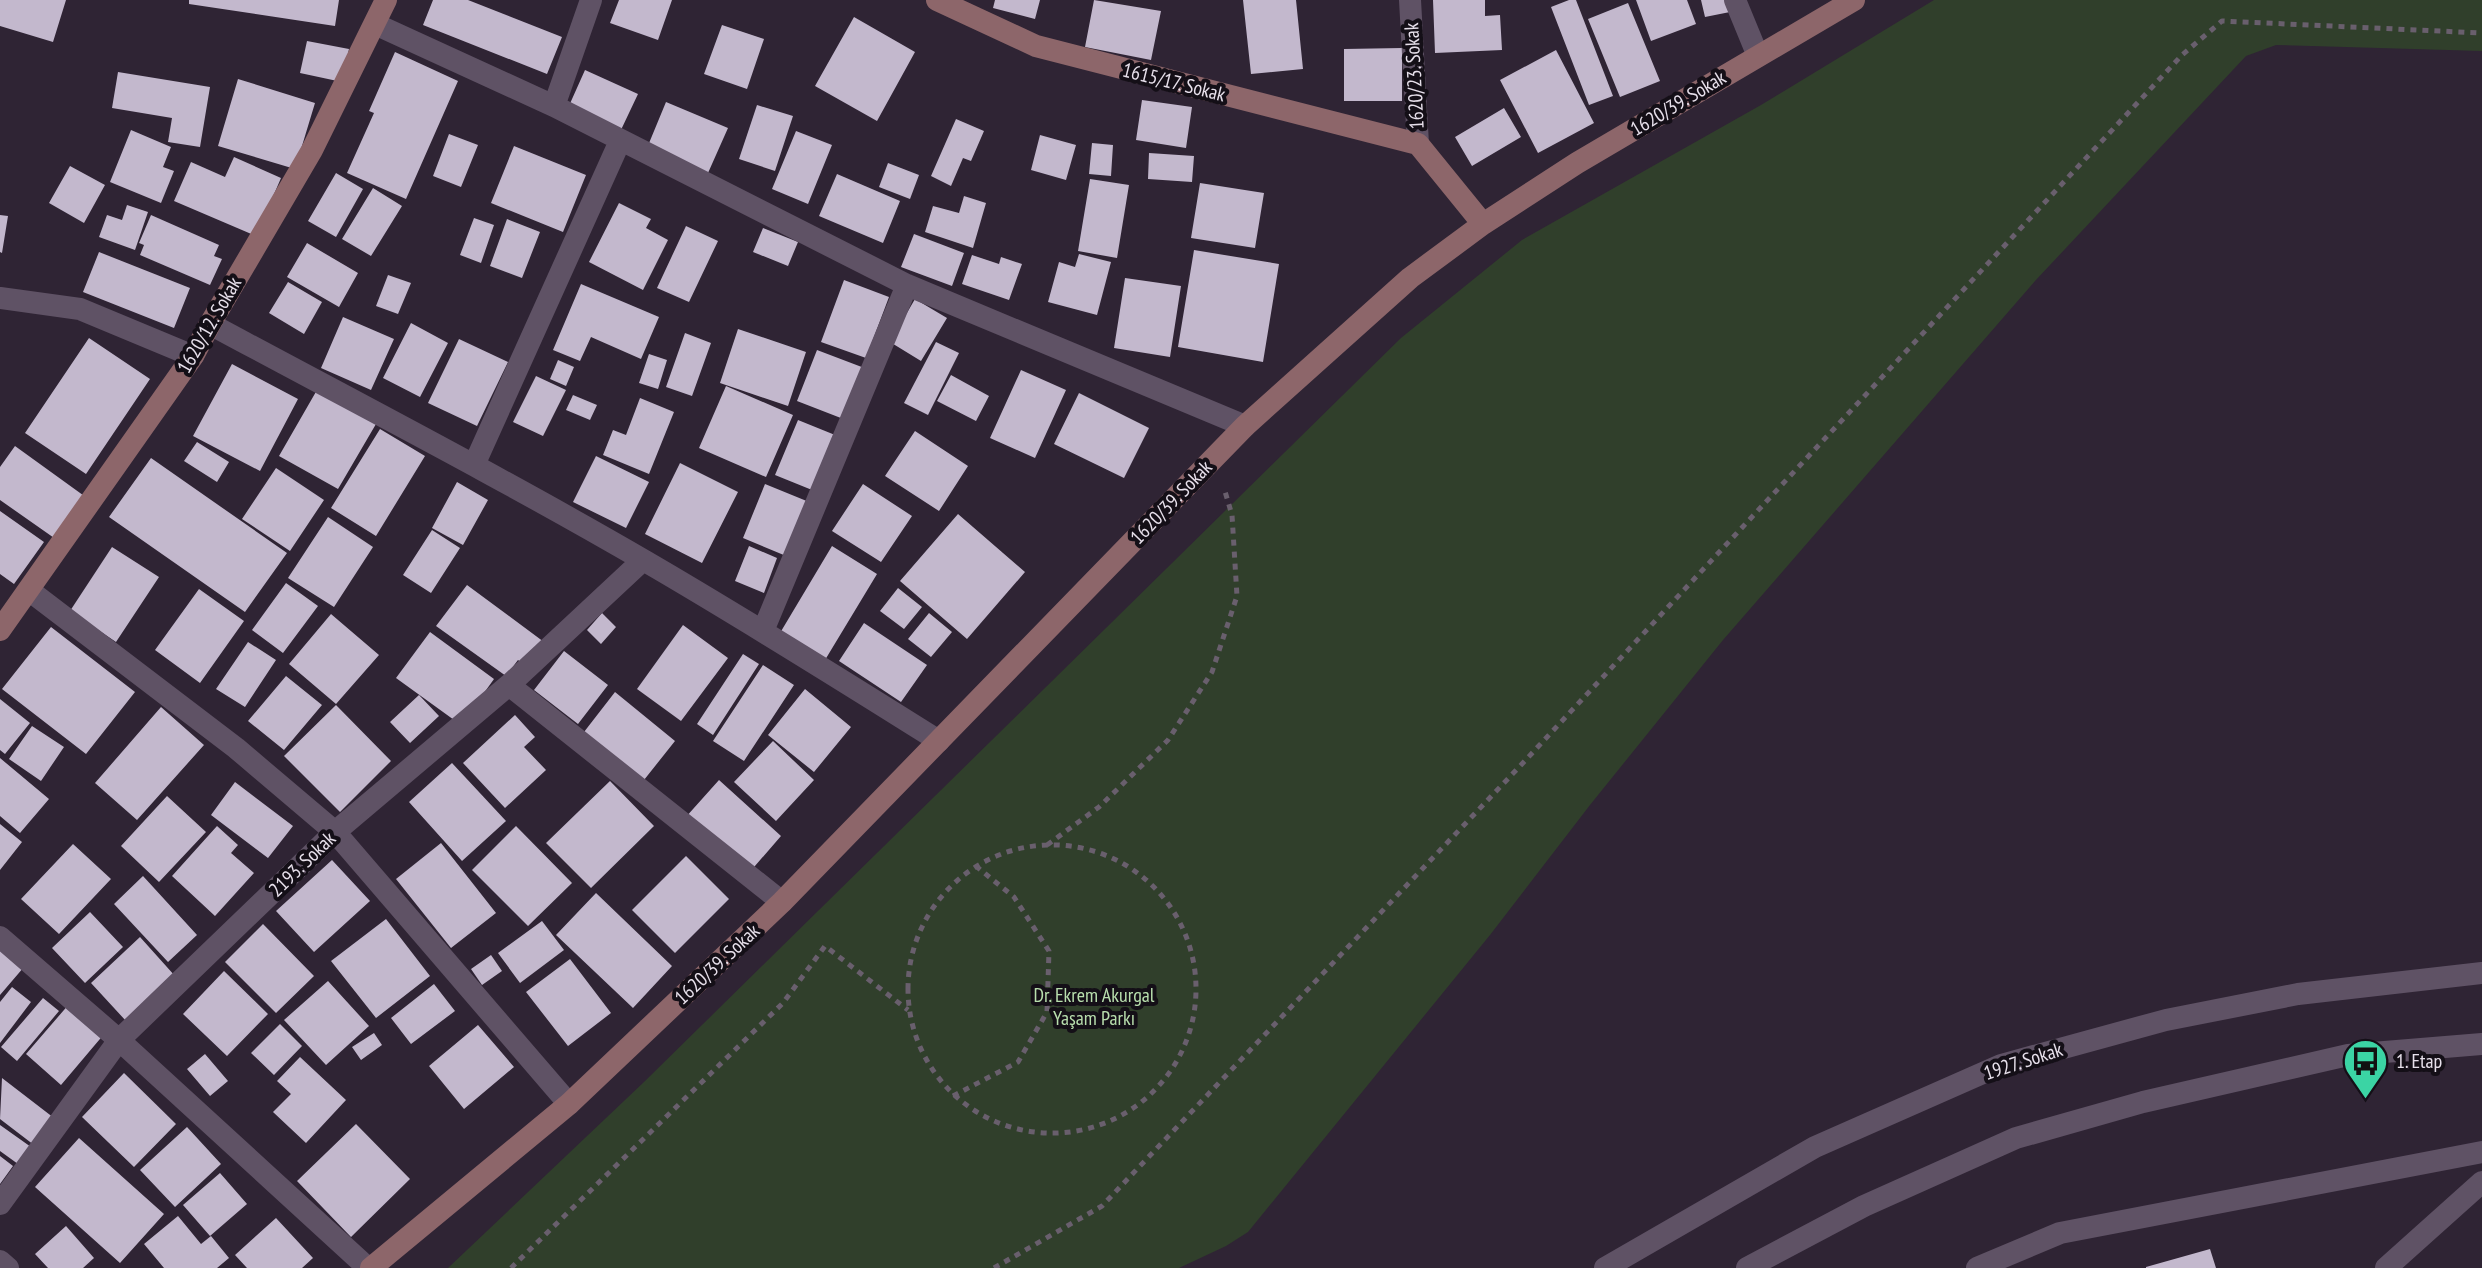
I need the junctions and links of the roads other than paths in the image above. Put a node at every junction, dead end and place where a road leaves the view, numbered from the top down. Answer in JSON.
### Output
{"nodes":[{"id":1,"x":386,"y":0,"type":"edge"},
{"id":2,"x":591,"y":0,"type":"edge"},
{"id":3,"x":937,"y":0,"type":"edge"},
{"id":4,"x":1410,"y":0,"type":"edge"},
{"id":5,"x":1735,"y":0,"type":"edge"},
{"id":6,"x":1854,"y":0,"type":"edge"},
{"id":7,"x":375,"y":24,"type":"junction"},
{"id":8,"x":1758,"y":56,"type":"junction"},
{"id":9,"x":554,"y":106,"type":"junction"},
{"id":10,"x":620,"y":141,"type":"junction"},
{"id":11,"x":1418,"y":144,"type":"junction"},
{"id":12,"x":1483,"y":224,"type":"junction"},
{"id":13,"x":907,"y":285,"type":"junction"},
{"id":14,"x":0,"y":298,"type":"edge"},
{"id":15,"x":210,"y":324,"type":"junction"},
{"id":16,"x":193,"y":356,"type":"junction"},
{"id":17,"x":1245,"y":426,"type":"junction"},
{"id":18,"x":474,"y":465,"type":"junction"},
{"id":19,"x":643,"y":560,"type":"junction"},
{"id":20,"x":30,"y":591,"type":"junction"},
{"id":21,"x":0,"y":630,"type":"edge"},
{"id":22,"x":763,"y":631,"type":"junction"},
{"id":23,"x":509,"y":685,"type":"junction"},
{"id":24,"x":939,"y":741,"type":"junction"},
{"id":25,"x":335,"y":832,"type":"junction"},
{"id":26,"x":782,"y":902,"type":"junction"},
{"id":27,"x":0,"y":937,"type":"edge"},
{"id":28,"x":2482,"y":973,"type":"edge"},
{"id":29,"x":119,"y":1040,"type":"junction"},
{"id":30,"x":2482,"y":1044,"type":"edge"},
{"id":31,"x":569,"y":1104,"type":"junction"},
{"id":32,"x":2482,"y":1152,"type":"edge"},
{"id":33,"x":2482,"y":1182,"type":"edge"},
{"id":34,"x":0,"y":1204,"type":"edge"},
{"id":35,"x":0,"y":1261,"type":"edge"},
{"id":36,"x":8,"y":1268,"type":"edge"},
{"id":37,"x":370,"y":1268,"type":"edge"},
{"id":38,"x":1605,"y":1268,"type":"edge"},
{"id":39,"x":1747,"y":1268,"type":"edge"},
{"id":40,"x":1977,"y":1268,"type":"edge"},
{"id":41,"x":2386,"y":1268,"type":"edge"}],
"edges":[{"from":1,"to":7,"type":"main road","name":"1620/12. Sokak"},
{"from":2,"to":9,"type":"street"},
{"from":3,"to":11,"type":"main road","name":"1615/17. Sokak"},
{"from":4,"to":11,"type":"street","name":"1620/23. Sokak"},
{"from":5,"to":8,"type":"street"},
{"from":6,"to":8,"type":"main road","name":"1620/39. Sokak"},
{"from":7,"to":9,"type":"street"},
{"from":7,"to":15,"type":"main road","name":"1620/12. Sokak"},
{"from":8,"to":12,"type":"main road","name":"1620/39. Sokak"},
{"from":9,"to":10,"type":"street"},
{"from":10,"to":13,"type":"street"},
{"from":10,"to":18,"type":"street"},
{"from":11,"to":12,"type":"main road","name":"1620/23. Sokak"},
{"from":12,"to":17,"type":"main road","name":"1620/39. Sokak"},
{"from":13,"to":17,"type":"street"},
{"from":13,"to":22,"type":"street"},
{"from":14,"to":16,"type":"street"},
{"from":15,"to":16,"type":"main road","name":"1620/12. Sokak"},
{"from":15,"to":18,"type":"street"},
{"from":16,"to":20,"type":"main road","name":"1620/12. Sokak"},
{"from":17,"to":24,"type":"main road","name":"1620/39. Sokak"},
{"from":18,"to":19,"type":"street"},
{"from":19,"to":22,"type":"street"},
{"from":19,"to":23,"type":"street","name":"2193. Sokak"},
{"from":20,"to":21,"type":"main road","name":"1620/12. Sokak"},
{"from":20,"to":25,"type":"street"},
{"from":22,"to":24,"type":"street"},
{"from":23,"to":25,"type":"street","name":"2193. Sokak"},
{"from":23,"to":26,"type":"street"},
{"from":24,"to":26,"type":"main road","name":"1620/39. Sokak"},
{"from":25,"to":29,"type":"street","name":"2193. Sokak"},
{"from":25,"to":31,"type":"street"},
{"from":26,"to":31,"type":"main road","name":"1620/39. Sokak"},
{"from":27,"to":29,"type":"street"},
{"from":28,"to":38,"type":"street","name":"1927. Sokak"},
{"from":29,"to":34,"type":"street","name":"2193. Sokak"},
{"from":29,"to":37,"type":"street"},
{"from":30,"to":39,"type":"street"},
{"from":31,"to":37,"type":"main road","name":"1620/39. Sokak"},
{"from":32,"to":40,"type":"street"},
{"from":33,"to":41,"type":"street"},
{"from":35,"to":36,"type":"street"}]}
